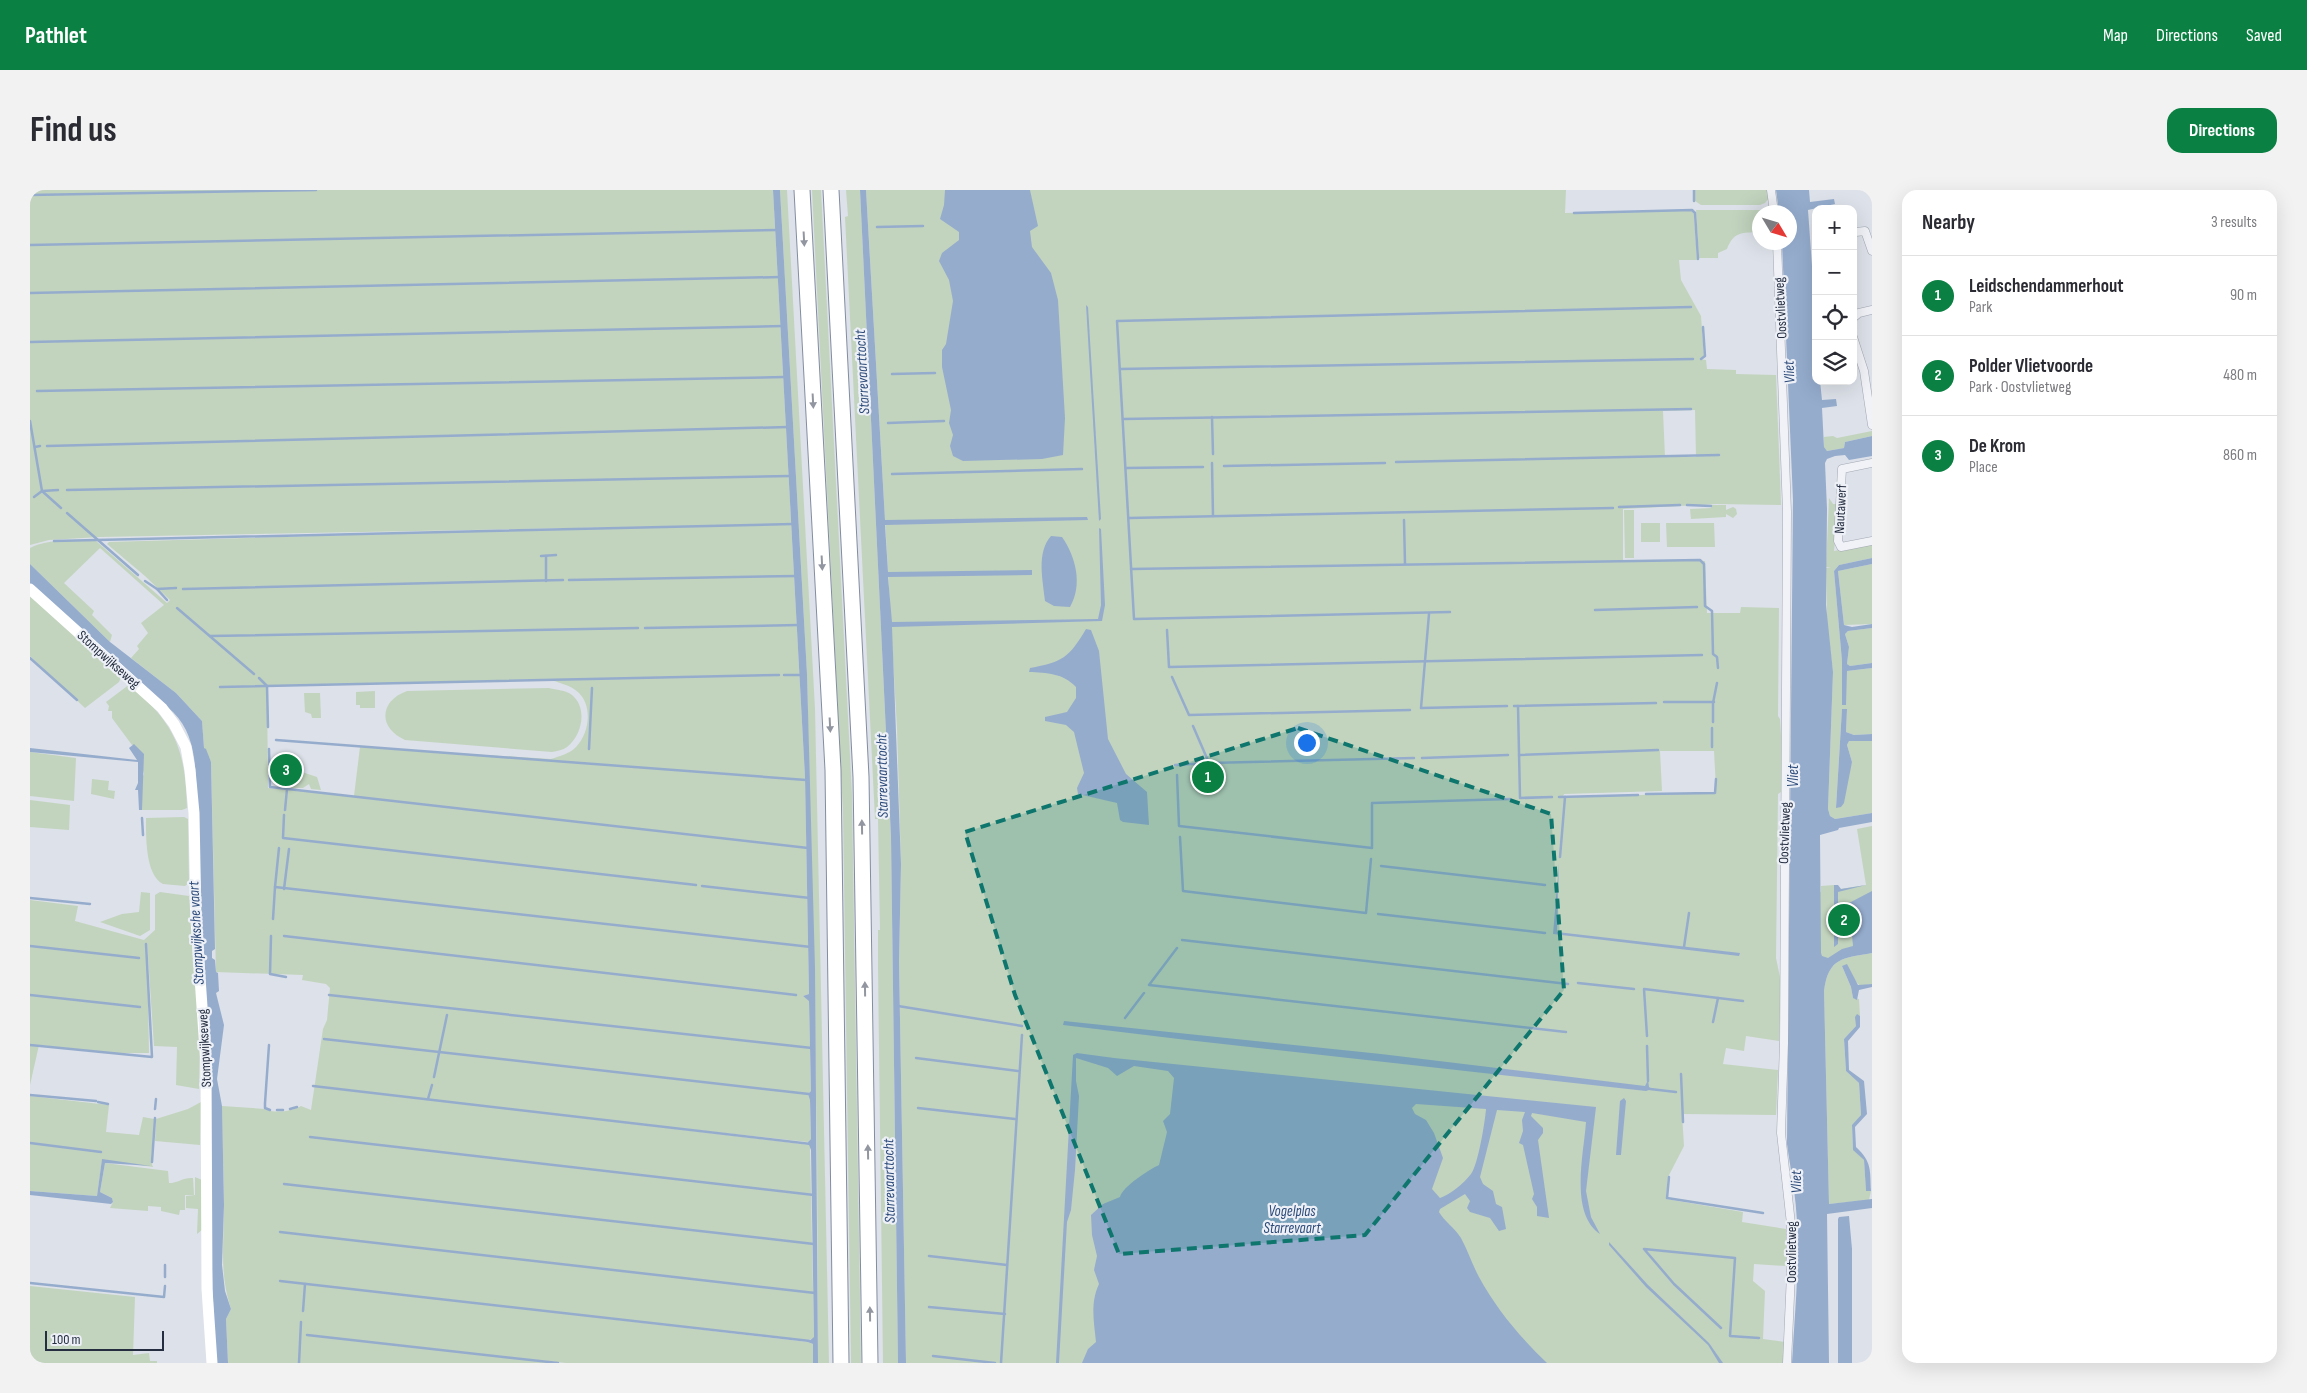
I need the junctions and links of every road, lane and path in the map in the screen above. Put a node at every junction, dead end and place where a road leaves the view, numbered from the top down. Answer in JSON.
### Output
{"nodes":[{"id":1,"x":802,"y":190,"type":"edge"},
{"id":2,"x":831,"y":190,"type":"edge"},
{"id":3,"x":1771,"y":190,"type":"edge"},
{"id":4,"x":1773,"y":205,"type":"edge"},
{"id":5,"x":1857,"y":232,"type":"edge"},
{"id":6,"x":1777,"y":250,"type":"edge"},
{"id":7,"x":1872,"y":251,"type":"edge"},
{"id":8,"x":1872,"y":310,"type":"edge"},
{"id":9,"x":1857,"y":315,"type":"edge"},
{"id":10,"x":1854,"y":340,"type":"edge"},
{"id":11,"x":1872,"y":425,"type":"edge"},
{"id":12,"x":1872,"y":463,"type":"edge"},
{"id":13,"x":1872,"y":541,"type":"edge"},
{"id":14,"x":30,"y":589,"type":"edge"},
{"id":15,"x":212,"y":1363,"type":"edge"},
{"id":16,"x":841,"y":1363,"type":"edge"},
{"id":17,"x":870,"y":1363,"type":"edge"},
{"id":18,"x":1787,"y":1363,"type":"edge"}],
"edges":[{"from":1,"to":16,"type":"highway","one_way":true},
{"from":17,"to":2,"type":"highway","one_way":true},
{"from":3,"to":4,"type":"street"},
{"from":5,"to":7,"type":"street"},
{"from":6,"to":18,"type":"street","name":"Oostvlietweg"},
{"from":8,"to":9,"type":"street"},
{"from":10,"to":11,"type":"street"},
{"from":12,"to":13,"type":"street","name":"Nautawerf"},
{"from":14,"to":15,"type":"street","name":"Stompwijkseweg"}]}
